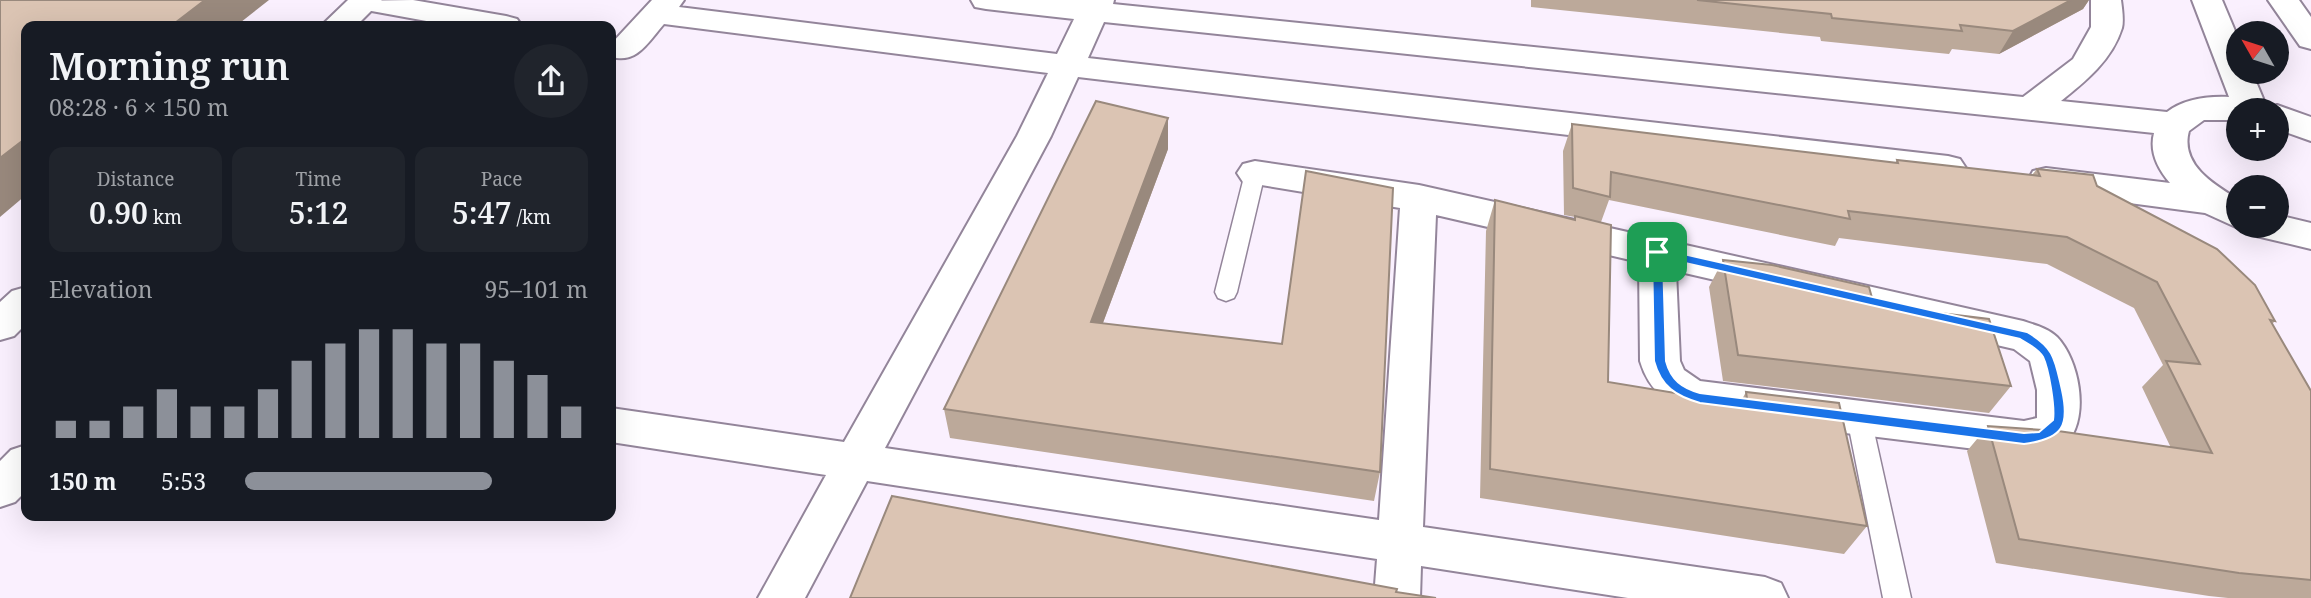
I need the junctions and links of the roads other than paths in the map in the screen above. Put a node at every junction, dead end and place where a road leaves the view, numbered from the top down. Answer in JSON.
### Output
{"nodes":[{"id":1,"x":366,"y":0,"type":"edge"},
{"id":2,"x":986,"y":0,"type":"edge"},
{"id":3,"x":2106,"y":0,"type":"edge"},
{"id":4,"x":2207,"y":0,"type":"edge"},
{"id":5,"x":2283,"y":0,"type":"edge"},
{"id":6,"x":1096,"y":6,"type":"edge"},
{"id":7,"x":663,"y":7,"type":"edge"},
{"id":8,"x":475,"y":15,"type":"edge"},
{"id":9,"x":343,"y":21,"type":"edge"},
{"id":10,"x":492,"y":21,"type":"edge"},
{"id":11,"x":2311,"y":39,"type":"edge"},
{"id":12,"x":616,"y":53,"type":"edge"},
{"id":13,"x":1067,"y":66,"type":"junction"},
{"id":14,"x":2246,"y":98,"type":"edge"},
{"id":15,"x":2030,"y":109,"type":"junction"},
{"id":16,"x":2226,"y":109,"type":"edge"},
{"id":17,"x":2289,"y":121,"type":"edge"},
{"id":18,"x":2173,"y":124,"type":"junction"},
{"id":19,"x":2311,"y":130,"type":"edge"},
{"id":20,"x":1978,"y":172,"type":"edge"},
{"id":21,"x":1255,"y":173,"type":"joint"},
{"id":22,"x":2019,"y":177,"type":"edge"},
{"id":23,"x":2075,"y":184,"type":"junction"},
{"id":24,"x":1419,"y":198,"type":"junction"},
{"id":25,"x":2226,"y":208,"type":"edge"},
{"id":26,"x":2146,"y":226,"type":"edge"},
{"id":27,"x":2289,"y":231,"type":"edge"},
{"id":28,"x":2311,"y":236,"type":"edge"},
{"id":29,"x":1657,"y":252,"type":"junction"},
{"id":30,"x":1226,"y":292,"type":"dead end"},
{"id":31,"x":21,"y":306,"type":"edge"},
{"id":32,"x":0,"y":325,"type":"edge"},
{"id":33,"x":1859,"y":418,"type":"junction"},
{"id":34,"x":616,"y":426,"type":"edge"},
{"id":35,"x":855,"y":461,"type":"junction"},
{"id":36,"x":21,"y":468,"type":"edge"},
{"id":37,"x":0,"y":489,"type":"edge"},
{"id":38,"x":1400,"y":543,"type":"junction"},
{"id":39,"x":781,"y":598,"type":"edge"},
{"id":40,"x":1398,"y":598,"type":"edge"},
{"id":41,"x":1765,"y":598,"type":"edge"},
{"id":42,"x":1897,"y":598,"type":"edge"}],
"edges":[{"from":1,"to":8,"type":"street"},
{"from":1,"to":9,"type":"street"},
{"from":2,"to":6,"type":"street"},
{"from":3,"to":15,"type":"street"},
{"from":4,"to":14,"type":"street"},
{"from":5,"to":11,"type":"street"},
{"from":6,"to":13,"type":"street"},
{"from":6,"to":15,"type":"street"},
{"from":7,"to":12,"type":"street"},
{"from":7,"to":13,"type":"street"},
{"from":8,"to":10,"type":"street"},
{"from":13,"to":20,"type":"street"},
{"from":13,"to":35,"type":"street"},
{"from":15,"to":18,"type":"street"},
{"from":16,"to":18,"type":"street"},
{"from":17,"to":19,"type":"street"},
{"from":18,"to":25,"type":"street"},
{"from":21,"to":24,"type":"street"},
{"from":21,"to":30,"type":"lane"},
{"from":22,"to":23,"type":"street"},
{"from":23,"to":25,"type":"street"},
{"from":23,"to":26,"type":"street"},
{"from":24,"to":29,"type":"street"},
{"from":24,"to":38,"type":"street"},
{"from":27,"to":28,"type":"street"},
{"from":29,"to":33,"type":"street"},
{"from":29,"to":33,"type":"street"},
{"from":31,"to":32,"type":"street"},
{"from":33,"to":42,"type":"lane"},
{"from":34,"to":35,"type":"street"},
{"from":35,"to":38,"type":"street"},
{"from":35,"to":39,"type":"street"},
{"from":36,"to":37,"type":"street"},
{"from":38,"to":40,"type":"street"},
{"from":38,"to":41,"type":"street"}]}
